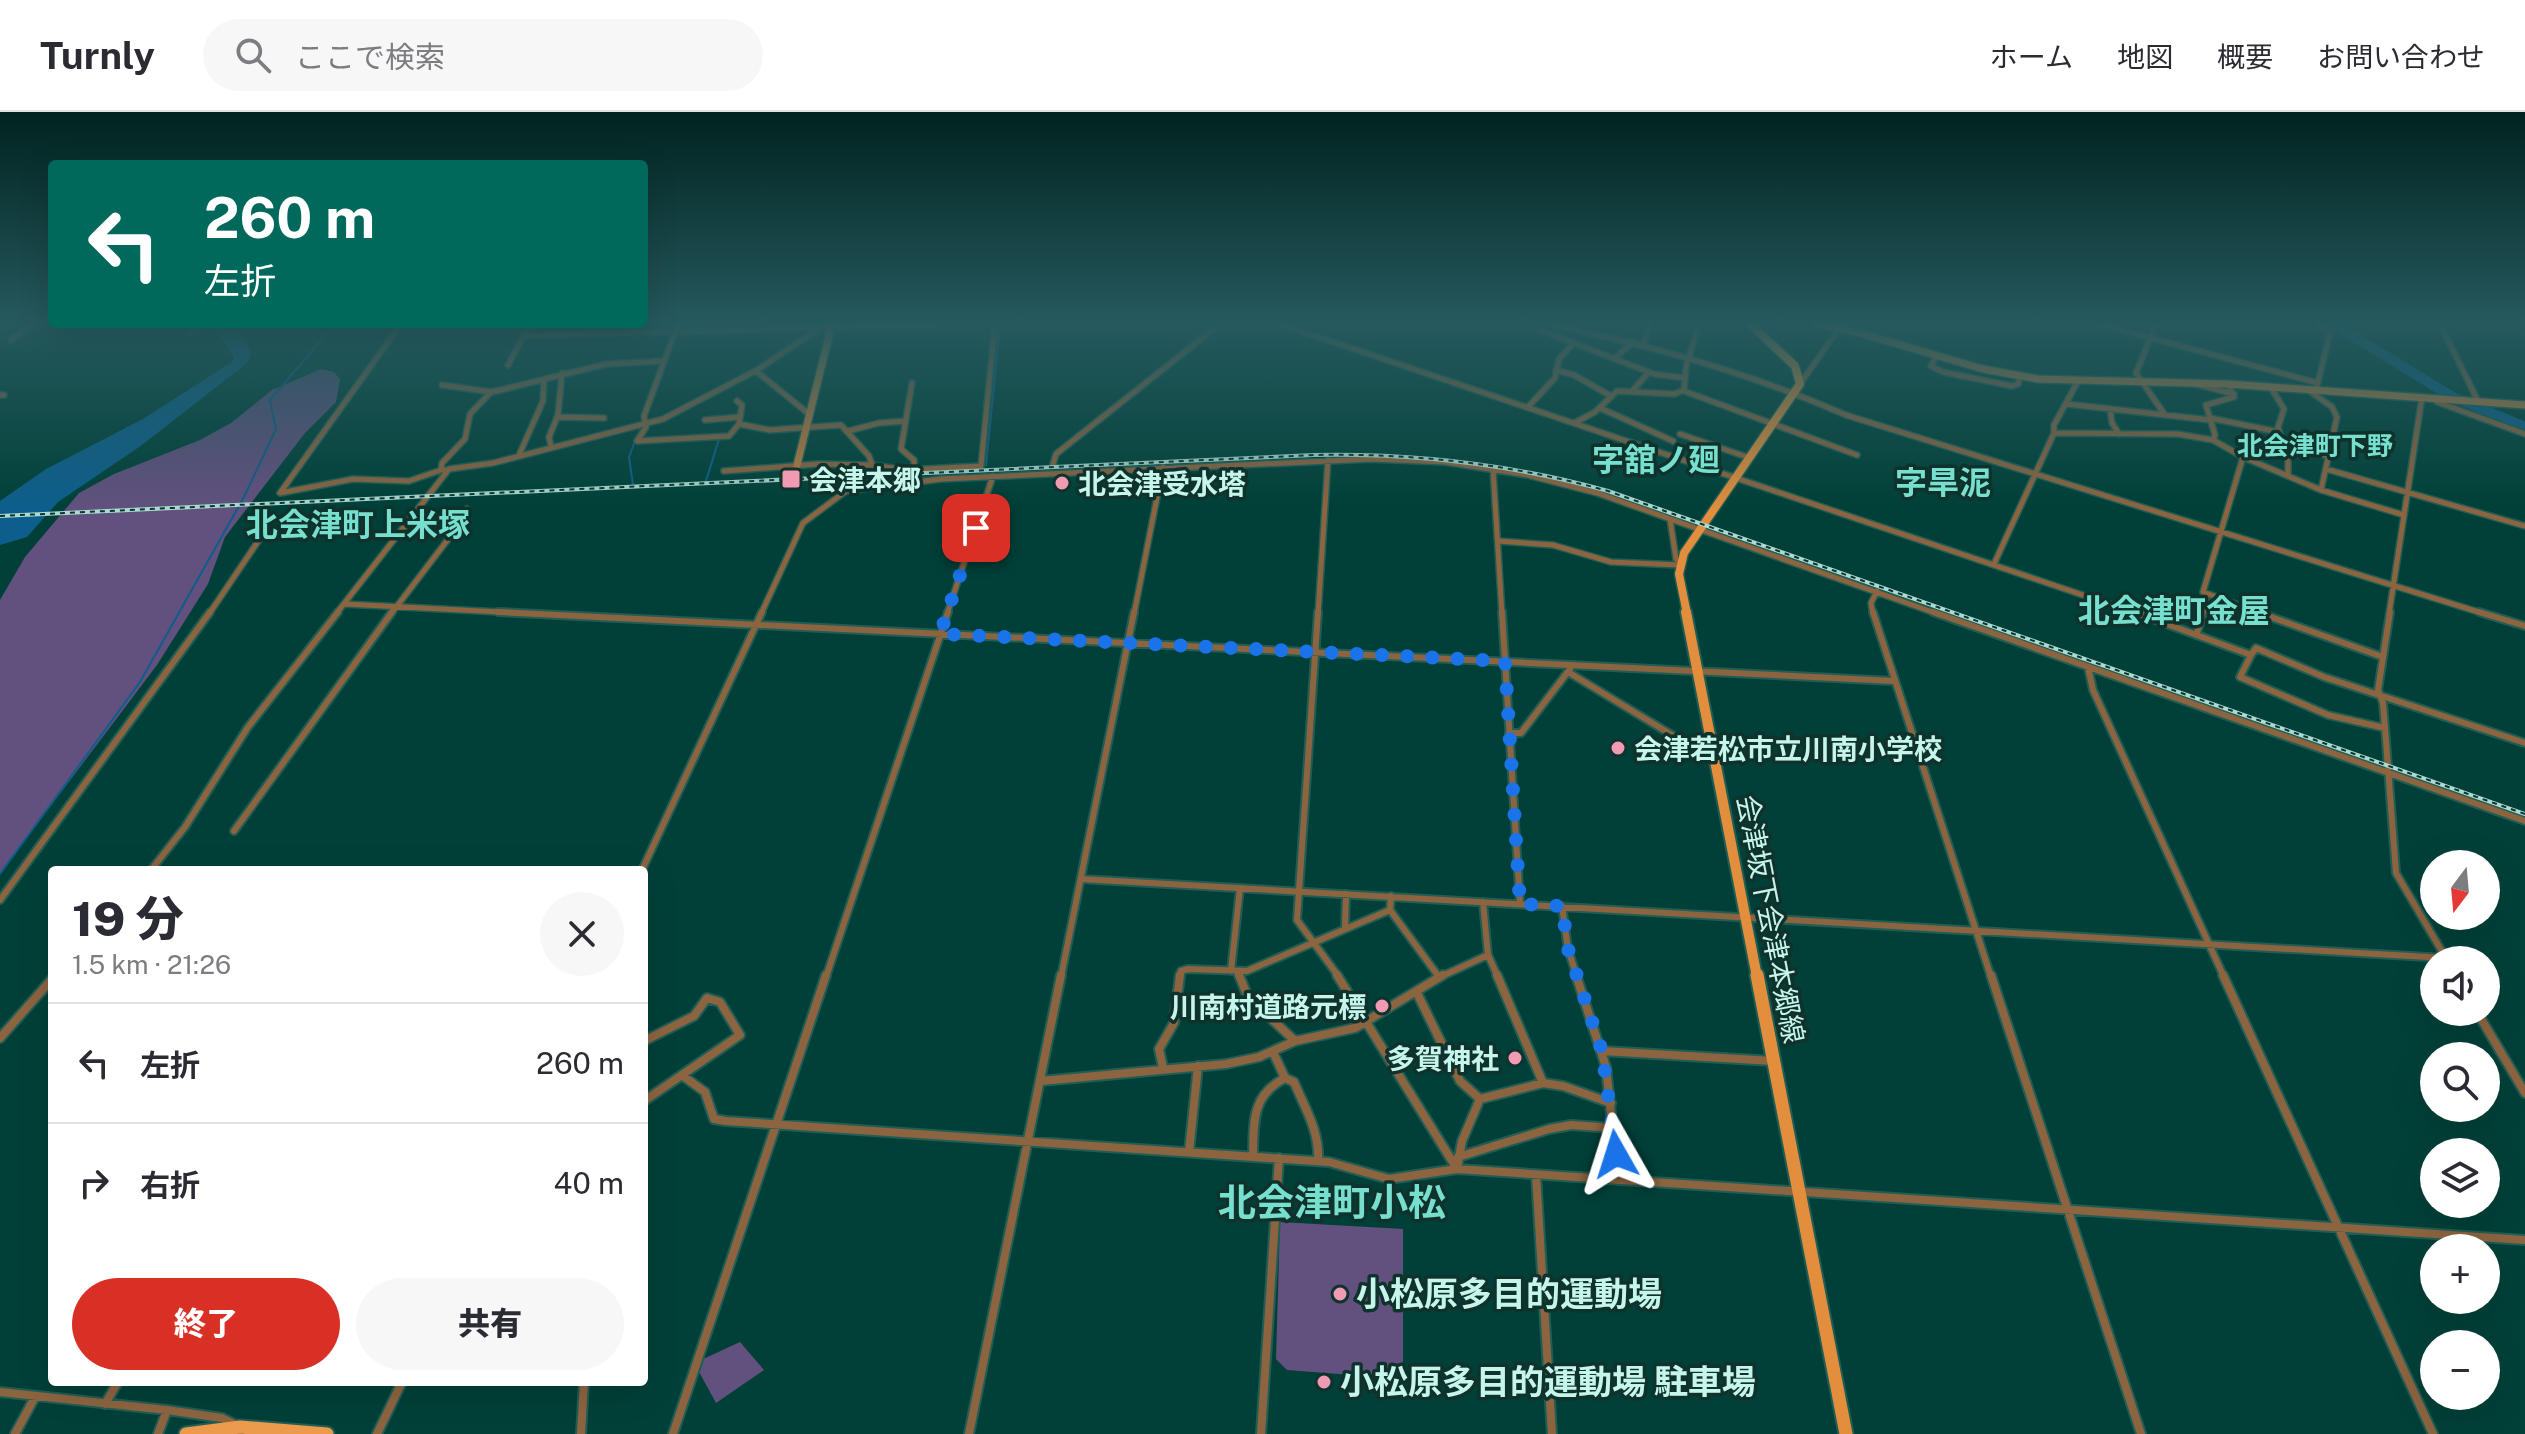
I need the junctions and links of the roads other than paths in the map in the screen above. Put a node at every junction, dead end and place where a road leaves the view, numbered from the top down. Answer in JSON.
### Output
{"nodes":[{"id":1,"x":357,"y":386,"type":"edge"},
{"id":2,"x":447,"y":386,"type":"edge"},
{"id":3,"x":521,"y":386,"type":"edge"},
{"id":4,"x":546,"y":386,"type":"edge"},
{"id":5,"x":561,"y":386,"type":"edge"},
{"id":6,"x":656,"y":386,"type":"edge"},
{"id":7,"x":729,"y":386,"type":"edge"},
{"id":8,"x":774,"y":386,"type":"edge"},
{"id":9,"x":815,"y":386,"type":"edge"},
{"id":10,"x":912,"y":386,"type":"edge"},
{"id":11,"x":989,"y":386,"type":"edge"},
{"id":12,"x":1143,"y":386,"type":"edge"},
{"id":13,"x":1464,"y":386,"type":"edge"},
{"id":14,"x":1548,"y":386,"type":"edge"},
{"id":15,"x":1593,"y":386,"type":"edge"},
{"id":16,"x":1637,"y":386,"type":"edge"},
{"id":17,"x":1684,"y":386,"type":"edge"},
{"id":18,"x":1793,"y":386,"type":"edge"},
{"id":19,"x":2076,"y":386,"type":"edge"},
{"id":20,"x":2145,"y":386,"type":"edge"},
{"id":21,"x":2202,"y":386,"type":"edge"},
{"id":22,"x":2229,"y":386,"type":"edge"},
{"id":23,"x":2264,"y":386,"type":"edge"},
{"id":24,"x":2270,"y":386,"type":"junction"},
{"id":25,"x":2309,"y":386,"type":"edge"},
{"id":26,"x":2467,"y":386,"type":"edge"},
{"id":27,"x":1798,"y":387,"type":"junction"},
{"id":28,"x":2313,"y":387,"type":"junction"},
{"id":29,"x":1634,"y":389,"type":"junction"},
{"id":30,"x":1684,"y":390,"type":"junction"},
{"id":31,"x":491,"y":392,"type":"junction"},
{"id":32,"x":2234,"y":394,"type":"junction"},
{"id":33,"x":1611,"y":396,"type":"junction"},
{"id":34,"x":2422,"y":398,"type":"junction"},
{"id":35,"x":737,"y":401,"type":"dead end"},
{"id":36,"x":2474,"y":401,"type":"junction"},
{"id":37,"x":2067,"y":404,"type":"junction"},
{"id":38,"x":2525,"y":405,"type":"edge"},
{"id":39,"x":1528,"y":407,"type":"junction"},
{"id":40,"x":1600,"y":408,"type":"junction"},
{"id":41,"x":2110,"y":409,"type":"junction"},
{"id":42,"x":809,"y":414,"type":"junction"},
{"id":43,"x":2165,"y":415,"type":"junction"},
{"id":44,"x":558,"y":417,"type":"junction"},
{"id":45,"x":740,"y":417,"type":"junction"},
{"id":46,"x":604,"y":418,"type":"dead end"},
{"id":47,"x":2211,"y":419,"type":"junction"},
{"id":48,"x":705,"y":420,"type":"dead end"},
{"id":49,"x":905,"y":421,"type":"junction"},
{"id":50,"x":1574,"y":423,"type":"junction"},
{"id":51,"x":1774,"y":423,"type":"junction"},
{"id":52,"x":647,"y":424,"type":"junction"},
{"id":53,"x":739,"y":424,"type":"junction"},
{"id":54,"x":807,"y":425,"type":"junction"},
{"id":55,"x":848,"y":431,"type":"junction"},
{"id":56,"x":2279,"y":432,"type":"junction"},
{"id":57,"x":2054,"y":433,"type":"junction"},
{"id":58,"x":1680,"y":434,"type":"dead end"},
{"id":59,"x":2119,"y":434,"type":"junction"},
{"id":60,"x":2525,"y":434,"type":"edge"},
{"id":61,"x":2213,"y":440,"type":"junction"},
{"id":62,"x":1673,"y":441,"type":"dead end"},
{"id":63,"x":2283,"y":445,"type":"junction"},
{"id":64,"x":551,"y":446,"type":"junction"},
{"id":65,"x":519,"y":455,"type":"junction"},
{"id":66,"x":1857,"y":455,"type":"dead end"},
{"id":67,"x":2329,"y":456,"type":"junction"},
{"id":68,"x":2243,"y":457,"type":"junction"},
{"id":69,"x":1750,"y":458,"type":"junction"},
{"id":70,"x":1328,"y":460,"type":"junction"},
{"id":71,"x":1053,"y":464,"type":"dead end"},
{"id":72,"x":797,"y":465,"type":"junction"},
{"id":73,"x":872,"y":465,"type":"junction"},
{"id":74,"x":1163,"y":467,"type":"junction"},
{"id":75,"x":449,"y":469,"type":"junction"},
{"id":76,"x":1493,"y":469,"type":"junction"},
{"id":77,"x":2326,"y":469,"type":"junction"},
{"id":78,"x":441,"y":470,"type":"junction"},
{"id":79,"x":914,"y":470,"type":"junction"},
{"id":80,"x":724,"y":471,"type":"dead end"},
{"id":81,"x":2036,"y":474,"type":"junction"},
{"id":82,"x":2288,"y":474,"type":"junction"},
{"id":83,"x":993,"y":476,"type":"junction"},
{"id":84,"x":1736,"y":477,"type":"junction"},
{"id":85,"x":2321,"y":490,"type":"junction"},
{"id":86,"x":2408,"y":492,"type":"junction"},
{"id":87,"x":467,"y":509,"type":"dead end"},
{"id":88,"x":2404,"y":515,"type":"junction"},
{"id":89,"x":1670,"y":519,"type":"junction"},
{"id":90,"x":2525,"y":526,"type":"edge"},
{"id":91,"x":1701,"y":529,"type":"junction"},
{"id":92,"x":2221,"y":531,"type":"junction"},
{"id":93,"x":254,"y":533,"type":"dead end"},
{"id":94,"x":1498,"y":541,"type":"junction"},
{"id":95,"x":1679,"y":564,"type":"junction"},
{"id":96,"x":1994,"y":564,"type":"junction"},
{"id":97,"x":2393,"y":585,"type":"junction"},
{"id":98,"x":1877,"y":591,"type":"junction"},
{"id":99,"x":2207,"y":596,"type":"junction"},
{"id":100,"x":345,"y":604,"type":"junction"},
{"id":101,"x":396,"y":606,"type":"junction"},
{"id":102,"x":757,"y":624,"type":"junction"},
{"id":103,"x":2525,"y":626,"type":"edge"},
{"id":104,"x":2197,"y":633,"type":"junction"},
{"id":105,"x":940,"y":634,"type":"junction"},
{"id":106,"x":1128,"y":643,"type":"junction"},
{"id":107,"x":1315,"y":652,"type":"junction"},
{"id":108,"x":2251,"y":655,"type":"junction"},
{"id":109,"x":2383,"y":657,"type":"junction"},
{"id":110,"x":1505,"y":661,"type":"junction"},
{"id":111,"x":1574,"y":665,"type":"junction"},
{"id":112,"x":2088,"y":667,"type":"junction"},
{"id":113,"x":1698,"y":670,"type":"junction"},
{"id":114,"x":1568,"y":672,"type":"junction"},
{"id":115,"x":1894,"y":681,"type":"junction"},
{"id":116,"x":2380,"y":694,"type":"junction"},
{"id":117,"x":2385,"y":728,"type":"junction"},
{"id":118,"x":1509,"y":733,"type":"junction"},
{"id":119,"x":2525,"y":743,"type":"edge"},
{"id":120,"x":1716,"y":762,"type":"junction"},
{"id":121,"x":2388,"y":772,"type":"junction"},
{"id":122,"x":2525,"y":821,"type":"edge"},
{"id":123,"x":234,"y":831,"type":"dead end"},
{"id":124,"x":154,"y":866,"type":"edge"},
{"id":125,"x":644,"y":866,"type":"edge"},
{"id":126,"x":1081,"y":879,"type":"junction"},
{"id":127,"x":1240,"y":888,"type":"junction"},
{"id":128,"x":1298,"y":892,"type":"junction"},
{"id":129,"x":1346,"y":894,"type":"junction"},
{"id":130,"x":1391,"y":896,"type":"junction"},
{"id":131,"x":0,"y":900,"type":"edge"},
{"id":132,"x":1483,"y":902,"type":"junction"},
{"id":133,"x":1520,"y":904,"type":"junction"},
{"id":134,"x":1562,"y":906,"type":"junction"},
{"id":135,"x":1390,"y":910,"type":"junction"},
{"id":136,"x":1747,"y":917,"type":"junction"},
{"id":137,"x":1345,"y":928,"type":"junction"},
{"id":138,"x":1975,"y":930,"type":"junction"},
{"id":139,"x":1314,"y":941,"type":"junction"},
{"id":140,"x":2208,"y":944,"type":"junction"},
{"id":141,"x":2438,"y":946,"type":"edge"},
{"id":142,"x":1488,"y":955,"type":"junction"},
{"id":143,"x":2420,"y":957,"type":"edge"},
{"id":144,"x":1234,"y":971,"type":"junction"},
{"id":145,"x":1439,"y":977,"type":"junction"},
{"id":146,"x":48,"y":984,"type":"edge"},
{"id":147,"x":1416,"y":991,"type":"junction"},
{"id":148,"x":1367,"y":1021,"type":"junction"},
{"id":149,"x":2485,"y":1026,"type":"edge"},
{"id":150,"x":0,"y":1038,"type":"edge"},
{"id":151,"x":648,"y":1039,"type":"edge"},
{"id":152,"x":1295,"y":1041,"type":"junction"},
{"id":153,"x":1602,"y":1051,"type":"junction"},
{"id":154,"x":1273,"y":1052,"type":"junction"},
{"id":155,"x":1774,"y":1061,"type":"junction"},
{"id":156,"x":1198,"y":1066,"type":"junction"},
{"id":157,"x":1163,"y":1068,"type":"junction"},
{"id":158,"x":683,"y":1076,"type":"junction"},
{"id":159,"x":1285,"y":1078,"type":"junction"},
{"id":160,"x":1041,"y":1081,"type":"junction"},
{"id":161,"x":1543,"y":1083,"type":"junction"},
{"id":162,"x":2525,"y":1093,"type":"edge"},
{"id":163,"x":648,"y":1098,"type":"edge"},
{"id":164,"x":1480,"y":1099,"type":"junction"},
{"id":165,"x":1611,"y":1103,"type":"junction"},
{"id":166,"x":776,"y":1125,"type":"junction"},
{"id":167,"x":1613,"y":1128,"type":"junction"},
{"id":168,"x":1029,"y":1141,"type":"junction"},
{"id":169,"x":1189,"y":1152,"type":"junction"},
{"id":170,"x":1253,"y":1156,"type":"junction"},
{"id":171,"x":1458,"y":1157,"type":"junction"},
{"id":172,"x":1279,"y":1158,"type":"junction"},
{"id":173,"x":1318,"y":1161,"type":"junction"},
{"id":174,"x":1457,"y":1169,"type":"junction"},
{"id":175,"x":1536,"y":1175,"type":"junction"},
{"id":176,"x":1618,"y":1180,"type":"junction"},
{"id":177,"x":1799,"y":1193,"type":"junction"},
{"id":178,"x":2067,"y":1210,"type":"junction"},
{"id":179,"x":2338,"y":1228,"type":"junction"},
{"id":180,"x":2525,"y":1240,"type":"edge"},
{"id":181,"x":116,"y":1386,"type":"edge"},
{"id":182,"x":400,"y":1386,"type":"edge"},
{"id":183,"x":584,"y":1386,"type":"edge"},
{"id":184,"x":0,"y":1392,"type":"edge"},
{"id":185,"x":35,"y":1397,"type":"junction"},
{"id":186,"x":105,"y":1404,"type":"junction"},
{"id":187,"x":167,"y":1410,"type":"junction"},
{"id":188,"x":240,"y":1427,"type":"junction"},
{"id":189,"x":15,"y":1434,"type":"edge"},
{"id":190,"x":158,"y":1434,"type":"edge"},
{"id":191,"x":186,"y":1434,"type":"edge"},
{"id":192,"x":327,"y":1434,"type":"edge"},
{"id":193,"x":377,"y":1434,"type":"edge"},
{"id":194,"x":581,"y":1434,"type":"edge"},
{"id":195,"x":673,"y":1434,"type":"edge"},
{"id":196,"x":969,"y":1434,"type":"edge"},
{"id":197,"x":1261,"y":1434,"type":"edge"},
{"id":198,"x":1552,"y":1434,"type":"edge"},
{"id":199,"x":1846,"y":1434,"type":"edge"},
{"id":200,"x":2141,"y":1434,"type":"edge"},
{"id":201,"x":2433,"y":1434,"type":"edge"}],
"edges":[{"from":1,"to":78,"type":"street"},
{"from":2,"to":31,"type":"street"},
{"from":3,"to":31,"type":"street"},
{"from":4,"to":65,"type":"street"},
{"from":5,"to":44,"type":"street"},
{"from":6,"to":52,"type":"street"},
{"from":7,"to":52,"type":"street"},
{"from":8,"to":42,"type":"street"},
{"from":9,"to":42,"type":"main road"},
{"from":10,"to":49,"type":"street"},
{"from":11,"to":79,"type":"street"},
{"from":12,"to":71,"type":"street"},
{"from":13,"to":39,"type":"street"},
{"from":14,"to":39,"type":"street"},
{"from":15,"to":33,"type":"street"},
{"from":16,"to":29,"type":"street"},
{"from":17,"to":30,"type":"street"},
{"from":18,"to":27,"type":"street"},
{"from":19,"to":37,"type":"street"},
{"from":20,"to":43,"type":"street"},
{"from":21,"to":32,"type":"street"},
{"from":22,"to":32,"type":"street"},
{"from":23,"to":24,"type":"main road"},
{"from":24,"to":28,"type":"main road"},
{"from":24,"to":56,"type":"street"},
{"from":25,"to":28,"type":"street"},
{"from":26,"to":36,"type":"street"},
{"from":27,"to":51,"type":"main road"},
{"from":27,"to":81,"type":"street"},
{"from":28,"to":34,"type":"main road"},
{"from":28,"to":67,"type":"street"},
{"from":29,"to":30,"type":"street"},
{"from":29,"to":33,"type":"street"},
{"from":30,"to":51,"type":"street"},
{"from":31,"to":78,"type":"street"},
{"from":32,"to":47,"type":"street"},
{"from":33,"to":40,"type":"street"},
{"from":34,"to":36,"type":"main road"},
{"from":34,"to":60,"type":"street"},
{"from":34,"to":86,"type":"street"},
{"from":35,"to":45,"type":"street"},
{"from":36,"to":38,"type":"main road"},
{"from":37,"to":41,"type":"street"},
{"from":37,"to":57,"type":"street"},
{"from":39,"to":50,"type":"street"},
{"from":40,"to":50,"type":"street"},
{"from":40,"to":62,"type":"street"},
{"from":41,"to":43,"type":"street"},
{"from":41,"to":59,"type":"street"},
{"from":42,"to":54,"type":"main road"},
{"from":43,"to":47,"type":"street"},
{"from":44,"to":46,"type":"street"},
{"from":44,"to":64,"type":"street"},
{"from":45,"to":48,"type":"street"},
{"from":45,"to":53,"type":"street"},
{"from":47,"to":56,"type":"street"},
{"from":47,"to":61,"type":"street"},
{"from":49,"to":55,"type":"street"},
{"from":49,"to":79,"type":"street"},
{"from":50,"to":84,"type":"street"},
{"from":51,"to":66,"type":"street"},
{"from":51,"to":69,"type":"main road"},
{"from":52,"to":53,"type":"street"},
{"from":52,"to":64,"type":"street"},
{"from":53,"to":54,"type":"street"},
{"from":54,"to":55,"type":"street"},
{"from":54,"to":72,"type":"main road"},
{"from":55,"to":73,"type":"street"},
{"from":56,"to":63,"type":"street"},
{"from":57,"to":59,"type":"street"},
{"from":57,"to":81,"type":"street"},
{"from":58,"to":69,"type":"street"},
{"from":59,"to":61,"type":"street"},
{"from":61,"to":68,"type":"street"},
{"from":63,"to":67,"type":"street"},
{"from":63,"to":82,"type":"street"},
{"from":64,"to":65,"type":"street"},
{"from":65,"to":75,"type":"street"},
{"from":67,"to":77,"type":"street"},
{"from":68,"to":82,"type":"street"},
{"from":68,"to":92,"type":"street"},
{"from":69,"to":84,"type":"main road"},
{"from":70,"to":74,"type":"street"},
{"from":70,"to":76,"type":"street"},
{"from":70,"to":107,"type":"street"},
{"from":72,"to":73,"type":"street"},
{"from":72,"to":80,"type":"street"},
{"from":73,"to":79,"type":"street"},
{"from":74,"to":83,"type":"street"},
{"from":74,"to":106,"type":"street"},
{"from":75,"to":78,"type":"street"},
{"from":75,"to":100,"type":"street"},
{"from":76,"to":89,"type":"street"},
{"from":76,"to":94,"type":"street"},
{"from":77,"to":85,"type":"street"},
{"from":77,"to":86,"type":"street"},
{"from":81,"to":92,"type":"street"},
{"from":81,"to":96,"type":"street"},
{"from":82,"to":85,"type":"street"},
{"from":83,"to":102,"type":"street"},
{"from":83,"to":105,"type":"street"},
{"from":84,"to":91,"type":"main road"},
{"from":84,"to":96,"type":"street"},
{"from":85,"to":88,"type":"street"},
{"from":86,"to":88,"type":"street"},
{"from":86,"to":90,"type":"street"},
{"from":87,"to":101,"type":"street"},
{"from":88,"to":97,"type":"street"},
{"from":89,"to":91,"type":"street"},
{"from":89,"to":95,"type":"street"},
{"from":91,"to":95,"type":"main road"},
{"from":91,"to":98,"type":"street"},
{"from":92,"to":97,"type":"street"},
{"from":92,"to":99,"type":"street"},
{"from":93,"to":131,"type":"street"},
{"from":94,"to":95,"type":"street"},
{"from":94,"to":110,"type":"street"},
{"from":95,"to":113,"type":"main road","name":"会津坂下会津本郷線"},
{"from":96,"to":104,"type":"street"},
{"from":97,"to":103,"type":"street"},
{"from":97,"to":109,"type":"street"},
{"from":98,"to":112,"type":"street"},
{"from":98,"to":115,"type":"street"},
{"from":99,"to":104,"type":"street"},
{"from":99,"to":109,"type":"street"},
{"from":100,"to":101,"type":"street"},
{"from":100,"to":124,"type":"street"},
{"from":101,"to":102,"type":"street"},
{"from":101,"to":123,"type":"street"},
{"from":102,"to":105,"type":"street"},
{"from":102,"to":125,"type":"street"},
{"from":104,"to":108,"type":"street"},
{"from":105,"to":106,"type":"street"},
{"from":105,"to":166,"type":"street"},
{"from":106,"to":107,"type":"street"},
{"from":106,"to":126,"type":"street"},
{"from":107,"to":110,"type":"street"},
{"from":107,"to":128,"type":"street"},
{"from":108,"to":116,"type":"street"},
{"from":108,"to":117,"type":"street"},
{"from":109,"to":116,"type":"street"},
{"from":110,"to":111,"type":"street"},
{"from":110,"to":118,"type":"street"},
{"from":111,"to":113,"type":"street"},
{"from":111,"to":114,"type":"street"},
{"from":112,"to":121,"type":"street"},
{"from":112,"to":140,"type":"street"},
{"from":113,"to":115,"type":"street"},
{"from":113,"to":120,"type":"main road","name":"会津坂下会津本郷線"},
{"from":114,"to":118,"type":"street"},
{"from":114,"to":120,"type":"street"},
{"from":115,"to":138,"type":"street"},
{"from":116,"to":117,"type":"street"},
{"from":116,"to":119,"type":"street"},
{"from":117,"to":121,"type":"street"},
{"from":118,"to":133,"type":"street"},
{"from":120,"to":136,"type":"main road","name":"会津坂下会津本郷線"},
{"from":121,"to":122,"type":"street"},
{"from":121,"to":141,"type":"street"},
{"from":126,"to":127,"type":"street"},
{"from":126,"to":160,"type":"street"},
{"from":127,"to":128,"type":"street"},
{"from":127,"to":144,"type":"street"},
{"from":128,"to":129,"type":"street"},
{"from":128,"to":139,"type":"street"},
{"from":129,"to":130,"type":"street"},
{"from":129,"to":137,"type":"street"},
{"from":130,"to":132,"type":"street"},
{"from":130,"to":135,"type":"street"},
{"from":132,"to":133,"type":"street"},
{"from":132,"to":142,"type":"street"},
{"from":133,"to":134,"type":"street"},
{"from":134,"to":136,"type":"street"},
{"from":134,"to":153,"type":"street"},
{"from":135,"to":137,"type":"street"},
{"from":135,"to":145,"type":"street"},
{"from":136,"to":138,"type":"street"},
{"from":136,"to":155,"type":"main road","name":"会津坂下会津本郷線"},
{"from":137,"to":139,"type":"street"},
{"from":138,"to":140,"type":"street"},
{"from":138,"to":178,"type":"street"},
{"from":139,"to":144,"type":"street"},
{"from":139,"to":148,"type":"street"},
{"from":140,"to":143,"type":"street"},
{"from":140,"to":179,"type":"street"},
{"from":142,"to":145,"type":"street"},
{"from":142,"to":161,"type":"street"},
{"from":144,"to":152,"type":"street"},
{"from":144,"to":157,"type":"street"},
{"from":145,"to":147,"type":"street"},
{"from":146,"to":150,"type":"street"},
{"from":147,"to":148,"type":"street"},
{"from":147,"to":164,"type":"street"},
{"from":148,"to":152,"type":"street"},
{"from":148,"to":174,"type":"street"},
{"from":149,"to":162,"type":"street"},
{"from":151,"to":158,"type":"street"},
{"from":152,"to":154,"type":"street"},
{"from":153,"to":155,"type":"street"},
{"from":153,"to":165,"type":"street"},
{"from":154,"to":156,"type":"street"},
{"from":154,"to":159,"type":"street"},
{"from":155,"to":177,"type":"main road","name":"会津坂下会津本郷線"},
{"from":156,"to":157,"type":"street"},
{"from":156,"to":169,"type":"street"},
{"from":157,"to":160,"type":"street"},
{"from":158,"to":163,"type":"street"},
{"from":158,"to":166,"type":"street"},
{"from":159,"to":170,"type":"street"},
{"from":159,"to":173,"type":"street"},
{"from":160,"to":168,"type":"street"},
{"from":161,"to":164,"type":"street"},
{"from":161,"to":165,"type":"street"},
{"from":164,"to":171,"type":"street"},
{"from":165,"to":167,"type":"street"},
{"from":166,"to":168,"type":"street"},
{"from":166,"to":195,"type":"street"},
{"from":167,"to":171,"type":"street"},
{"from":167,"to":176,"type":"street"},
{"from":168,"to":169,"type":"street"},
{"from":168,"to":196,"type":"street"},
{"from":169,"to":170,"type":"street"},
{"from":170,"to":172,"type":"street"},
{"from":171,"to":174,"type":"street"},
{"from":172,"to":173,"type":"street"},
{"from":172,"to":197,"type":"street"},
{"from":173,"to":174,"type":"street"},
{"from":174,"to":175,"type":"street"},
{"from":175,"to":176,"type":"street"},
{"from":175,"to":198,"type":"street"},
{"from":176,"to":177,"type":"street"},
{"from":177,"to":178,"type":"street"},
{"from":177,"to":199,"type":"main road","name":"会津坂下会津本郷線"},
{"from":178,"to":179,"type":"street"},
{"from":178,"to":200,"type":"street"},
{"from":179,"to":180,"type":"street"},
{"from":179,"to":201,"type":"street"},
{"from":181,"to":186,"type":"street"},
{"from":182,"to":193,"type":"street"},
{"from":183,"to":194,"type":"street"},
{"from":184,"to":185,"type":"street"},
{"from":185,"to":186,"type":"street"},
{"from":185,"to":189,"type":"street"},
{"from":186,"to":187,"type":"street"},
{"from":187,"to":188,"type":"street"},
{"from":187,"to":190,"type":"street"},
{"from":188,"to":191,"type":"highway"},
{"from":188,"to":192,"type":"highway"}]}
